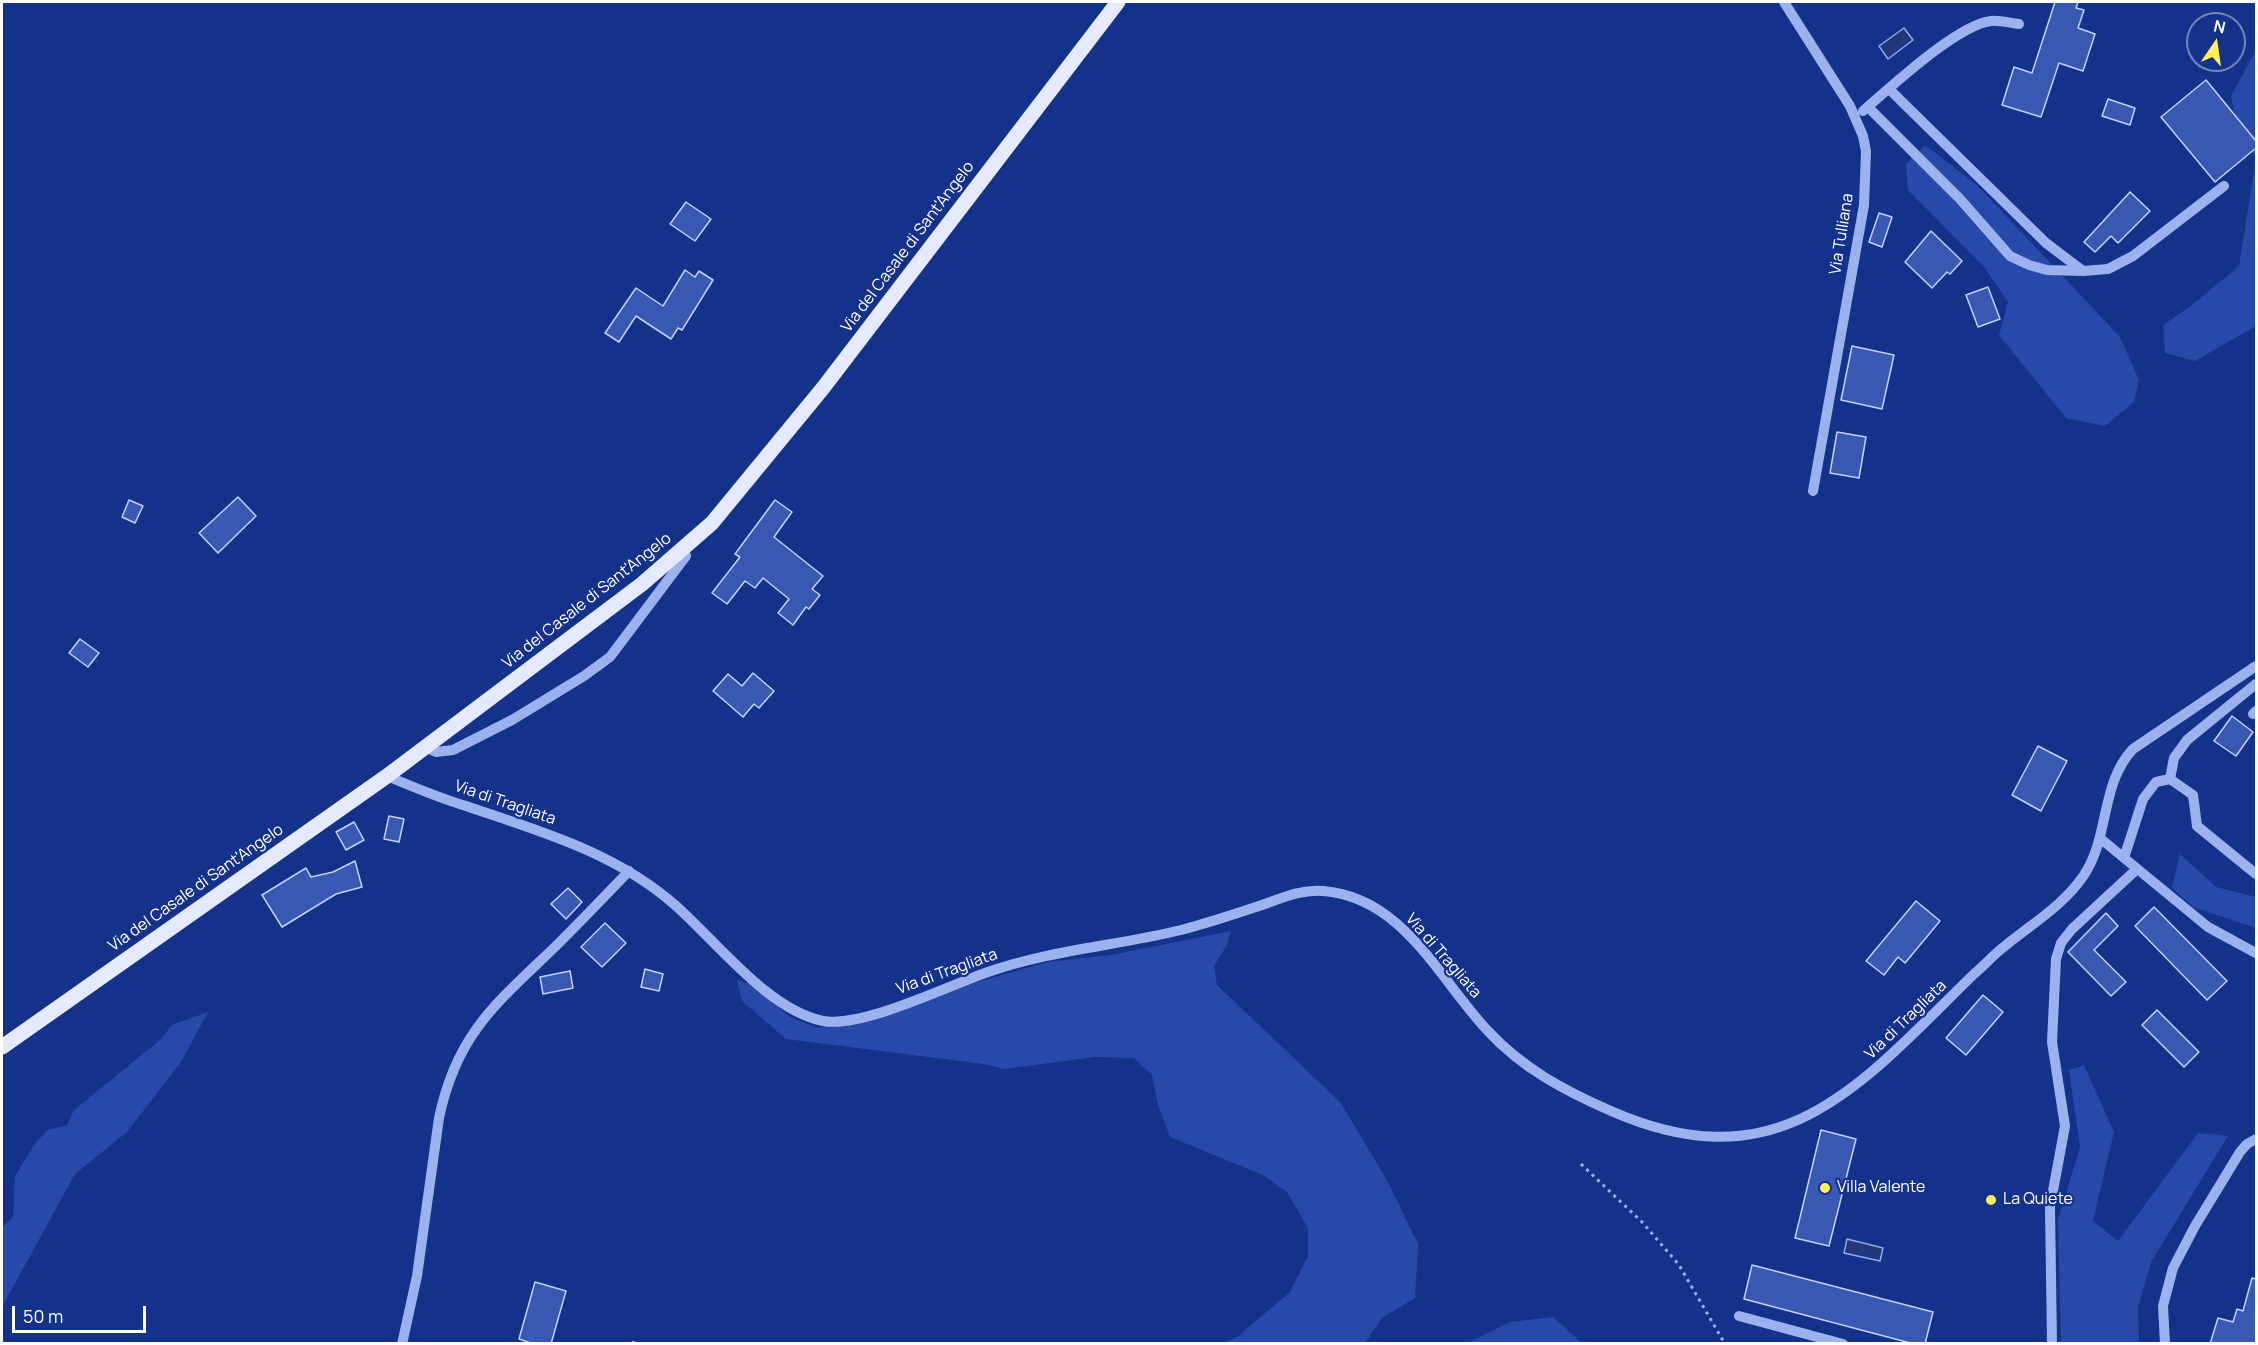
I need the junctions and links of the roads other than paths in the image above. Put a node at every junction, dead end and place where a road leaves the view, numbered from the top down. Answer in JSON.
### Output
{"nodes":[{"id":1,"x":1118,"y":2,"type":"edge"},
{"id":2,"x":1784,"y":2,"type":"edge"},
{"id":3,"x":2019,"y":24,"type":"dead end"},
{"id":4,"x":1889,"y":89,"type":"junction"},
{"id":5,"x":1868,"y":107,"type":"junction"},
{"id":6,"x":1855,"y":117,"type":"junction"},
{"id":7,"x":2224,"y":186,"type":"dead end"},
{"id":8,"x":2083,"y":271,"type":"junction"},
{"id":9,"x":1813,"y":491,"type":"dead end"},
{"id":10,"x":684,"y":549,"type":"junction"},
{"id":11,"x":2256,"y":666,"type":"edge"},
{"id":12,"x":2256,"y":684,"type":"edge"},
{"id":13,"x":425,"y":747,"type":"junction"},
{"id":14,"x":387,"y":776,"type":"junction"},
{"id":15,"x":2170,"y":779,"type":"junction"},
{"id":16,"x":2101,"y":839,"type":"junction"},
{"id":17,"x":2124,"y":858,"type":"junction"},
{"id":18,"x":2138,"y":869,"type":"junction"},
{"id":19,"x":628,"y":872,"type":"junction"},
{"id":20,"x":2256,"y":874,"type":"edge"},
{"id":21,"x":2256,"y":952,"type":"edge"},
{"id":22,"x":2,"y":1047,"type":"edge"},
{"id":23,"x":2256,"y":1139,"type":"edge"},
{"id":24,"x":1739,"y":1316,"type":"dead end"},
{"id":25,"x":402,"y":1344,"type":"edge"},
{"id":26,"x":1843,"y":1344,"type":"edge"},
{"id":27,"x":2052,"y":1344,"type":"edge"},
{"id":28,"x":2165,"y":1344,"type":"edge"}],
"edges":[{"from":1,"to":10,"type":"main road","name":"Via del Casale di Sant'Angelo"},
{"from":2,"to":6,"type":"street","name":"Via Tulliana"},
{"from":3,"to":4,"type":"street"},
{"from":4,"to":5,"type":"street"},
{"from":4,"to":8,"type":"street"},
{"from":5,"to":6,"type":"street"},
{"from":5,"to":8,"type":"street"},
{"from":6,"to":9,"type":"street","name":"Via Tulliana"},
{"from":7,"to":8,"type":"street"},
{"from":10,"to":13,"type":"main road","name":"Via del Casale di Sant'Angelo"},
{"from":10,"to":13,"type":"street"},
{"from":11,"to":16,"type":"street","name":"Via di Tragliata"},
{"from":12,"to":15,"type":"street"},
{"from":13,"to":14,"type":"main road","name":"Via del Casale di Sant'Angelo"},
{"from":14,"to":19,"type":"street","name":"Via di Tragliata"},
{"from":14,"to":22,"type":"main road","name":"Via del Casale di Sant'Angelo"},
{"from":15,"to":17,"type":"street"},
{"from":15,"to":20,"type":"street"},
{"from":16,"to":17,"type":"street"},
{"from":16,"to":19,"type":"street","name":"Via di Tragliata"},
{"from":17,"to":18,"type":"street"},
{"from":18,"to":21,"type":"street"},
{"from":18,"to":27,"type":"street"},
{"from":19,"to":25,"type":"street"},
{"from":23,"to":28,"type":"street"},
{"from":24,"to":26,"type":"street"}]}
